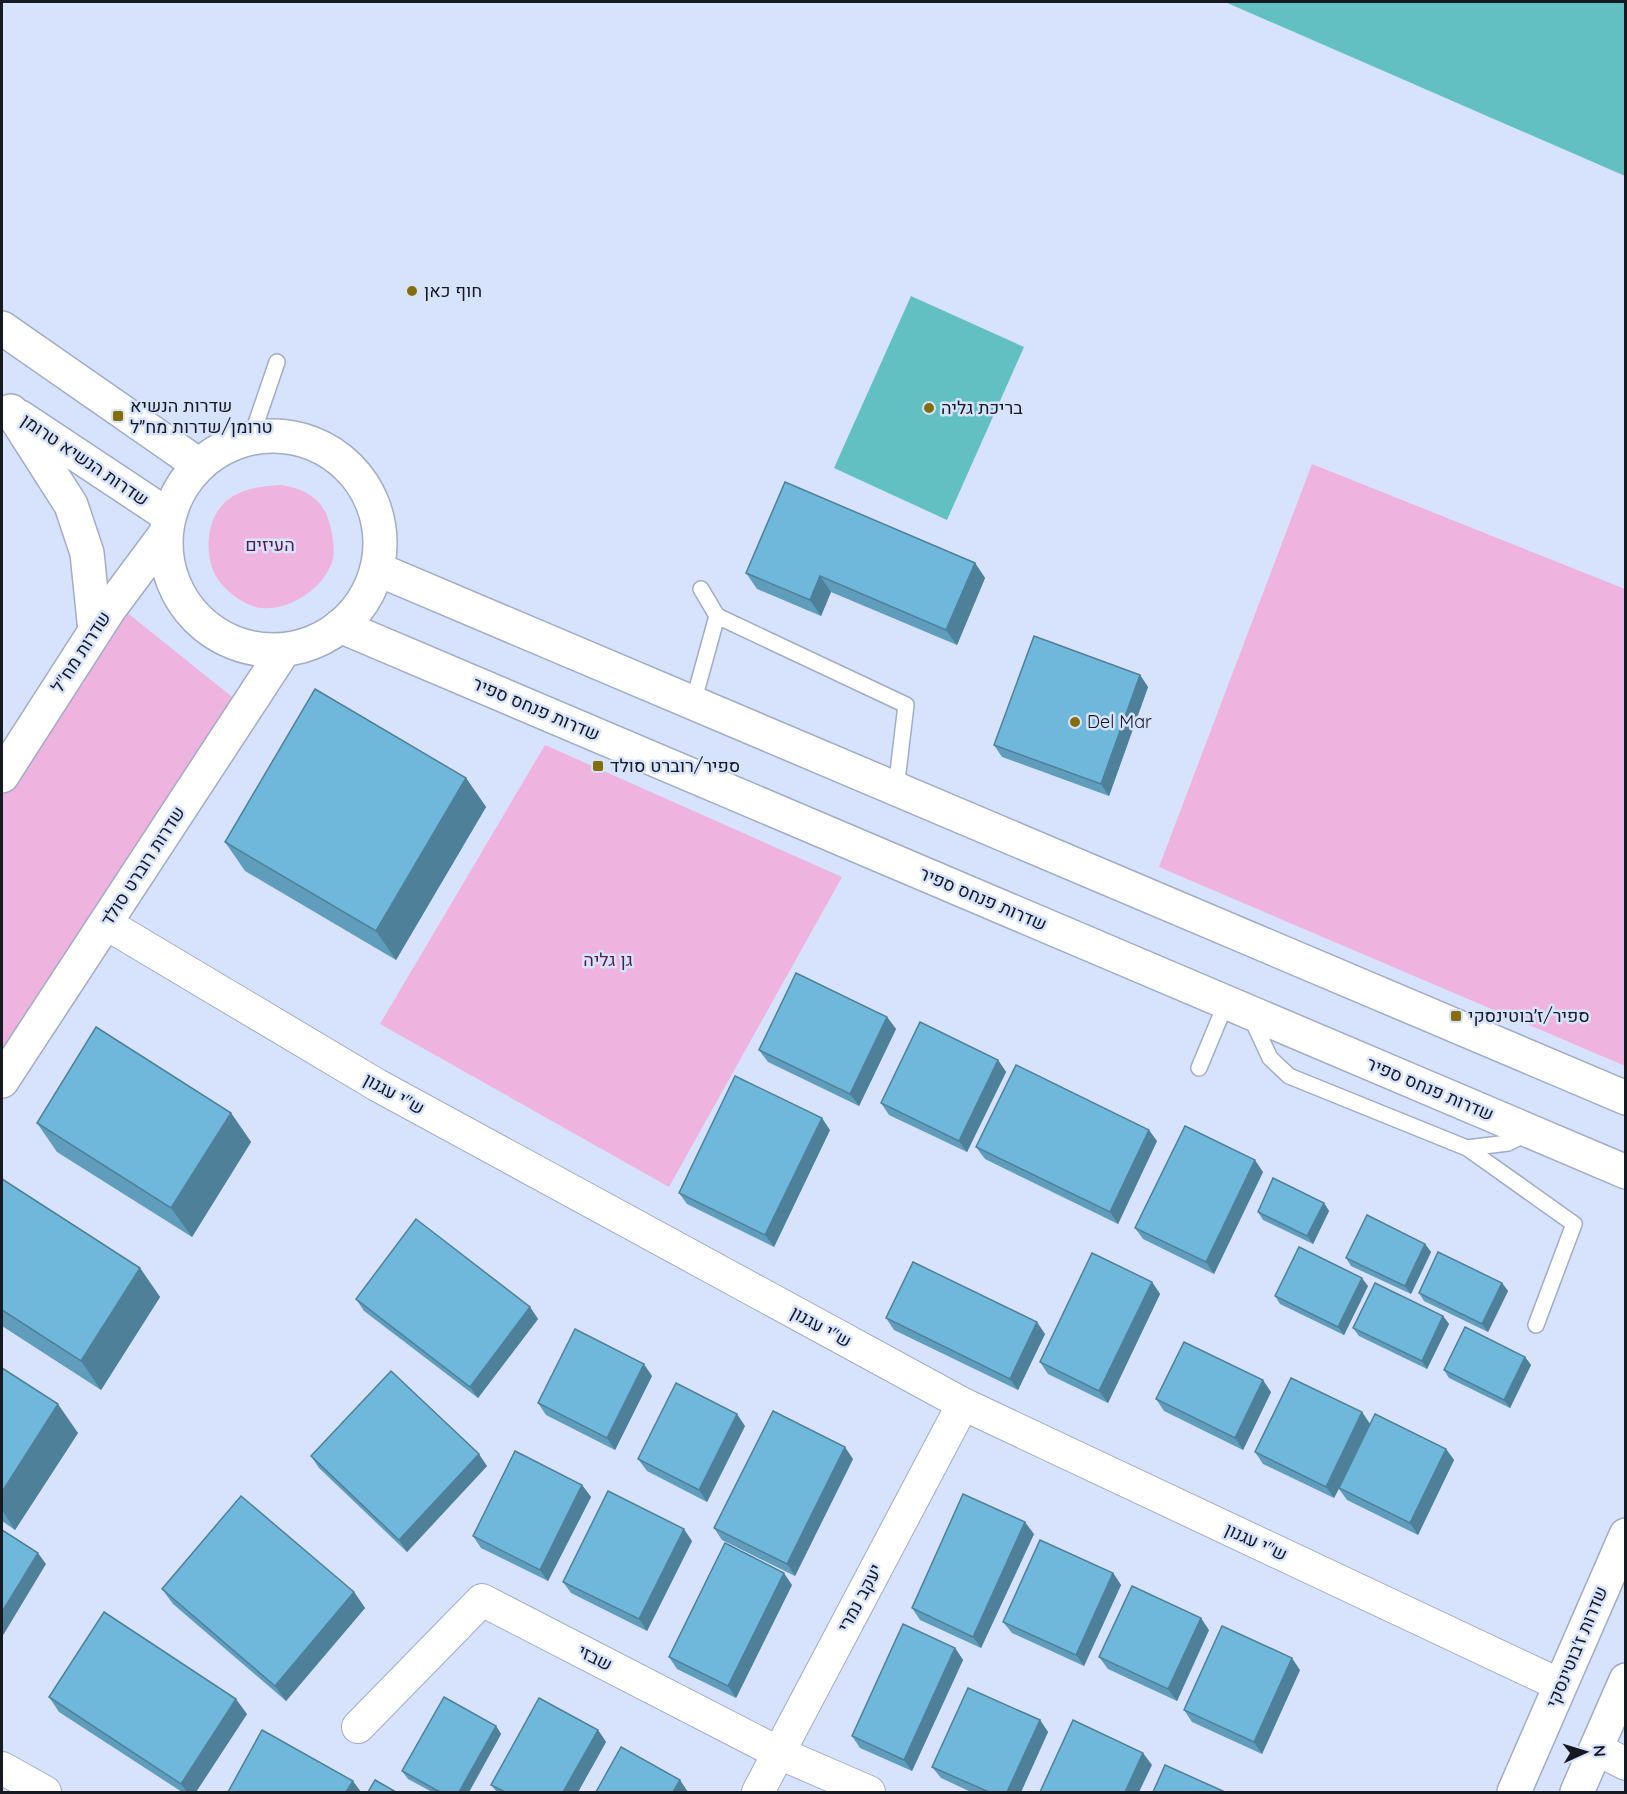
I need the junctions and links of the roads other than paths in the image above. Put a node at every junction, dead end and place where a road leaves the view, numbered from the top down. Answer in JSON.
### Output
{"nodes":[{"id":1,"x":2,"y":328,"type":"edge"},
{"id":2,"x":277,"y":362,"type":"dead end"},
{"id":3,"x":5,"y":411,"type":"edge"},
{"id":4,"x":251,"y":438,"type":"junction"},
{"id":5,"x":199,"y":465,"type":"junction"},
{"id":6,"x":168,"y":525,"type":"junction"},
{"id":7,"x":377,"y":569,"type":"junction"},
{"id":8,"x":700,"y":589,"type":"dead end"},
{"id":9,"x":717,"y":616,"type":"junction"},
{"id":10,"x":340,"y":626,"type":"junction"},
{"id":11,"x":95,"y":631,"type":"junction"},
{"id":12,"x":284,"y":650,"type":"junction"},
{"id":13,"x":693,"y":703,"type":"junction"},
{"id":14,"x":2,"y":776,"type":"edge"},
{"id":15,"x":896,"y":789,"type":"junction"},
{"id":16,"x":105,"y":923,"type":"junction"},
{"id":17,"x":1238,"y":1007,"type":"junction"},
{"id":18,"x":1199,"y":1068,"type":"dead end"},
{"id":19,"x":2,"y":1081,"type":"edge"},
{"id":20,"x":1626,"y":1098,"type":"edge"},
{"id":21,"x":1531,"y":1132,"type":"junction"},
{"id":22,"x":1467,"y":1148,"type":"junction"},
{"id":23,"x":1626,"y":1172,"type":"edge"},
{"id":24,"x":1536,"y":1325,"type":"dead end"},
{"id":25,"x":963,"y":1404,"type":"junction"},
{"id":26,"x":1626,"y":1535,"type":"edge"},
{"id":27,"x":1626,"y":1680,"type":"edge"},
{"id":28,"x":1560,"y":1685,"type":"junction"},
{"id":29,"x":358,"y":1727,"type":"dead end"},
{"id":30,"x":1596,"y":1749,"type":"junction"},
{"id":31,"x":778,"y":1753,"type":"junction"},
{"id":32,"x":1626,"y":1764,"type":"edge"},
{"id":33,"x":2,"y":1768,"type":"edge"},
{"id":34,"x":45,"y":1792,"type":"edge"},
{"id":35,"x":758,"y":1792,"type":"edge"},
{"id":36,"x":869,"y":1792,"type":"edge"},
{"id":37,"x":1514,"y":1792,"type":"edge"},
{"id":38,"x":1577,"y":1792,"type":"edge"}],
"edges":[{"from":1,"to":5,"type":"street"},
{"from":2,"to":4,"type":"lane"},
{"from":3,"to":6,"type":"street","name":"שדרות הנשיא טרומן"},
{"from":3,"to":11,"type":"street"},
{"from":4,"to":5,"type":"street"},
{"from":4,"to":7,"type":"street"},
{"from":5,"to":6,"type":"street"},
{"from":6,"to":11,"type":"street","name":"שדרות מח\"ל"},
{"from":6,"to":12,"type":"street"},
{"from":7,"to":10,"type":"street"},
{"from":7,"to":13,"type":"street"},
{"from":8,"to":9,"type":"lane"},
{"from":9,"to":13,"type":"lane"},
{"from":9,"to":15,"type":"lane"},
{"from":10,"to":12,"type":"street"},
{"from":10,"to":17,"type":"street","name":"שדרות פנחס ספיר"},
{"from":11,"to":14,"type":"street","name":"שדרות מח\"ל"},
{"from":12,"to":16,"type":"street","name":"שדרות רוברט סולד"},
{"from":13,"to":15,"type":"street"},
{"from":15,"to":20,"type":"street"},
{"from":16,"to":19,"type":"street","name":"שדרות רוברט סולד"},
{"from":16,"to":25,"type":"street","name":"ש\"י עגנון"},
{"from":17,"to":18,"type":"lane"},
{"from":17,"to":21,"type":"street","name":"שדרות פנחס ספיר"},
{"from":17,"to":22,"type":"lane"},
{"from":21,"to":22,"type":"lane"},
{"from":21,"to":23,"type":"street","name":"שדרות פנחס ספיר"},
{"from":22,"to":24,"type":"lane"},
{"from":25,"to":28,"type":"street","name":"ש\"י עגנון"},
{"from":25,"to":31,"type":"street","name":"יעקב נמרי"},
{"from":26,"to":28,"type":"street","name":"שדרות ז'בוטינסקי"},
{"from":27,"to":30,"type":"street"},
{"from":28,"to":37,"type":"street","name":"שדרות ז'בוטינסקי"},
{"from":29,"to":31,"type":"street","name":"שבזי"},
{"from":30,"to":32,"type":"street"},
{"from":30,"to":38,"type":"street"},
{"from":31,"to":35,"type":"street","name":"יעקב נמרי"},
{"from":31,"to":36,"type":"street","name":"שבזי"},
{"from":33,"to":34,"type":"street"}]}
